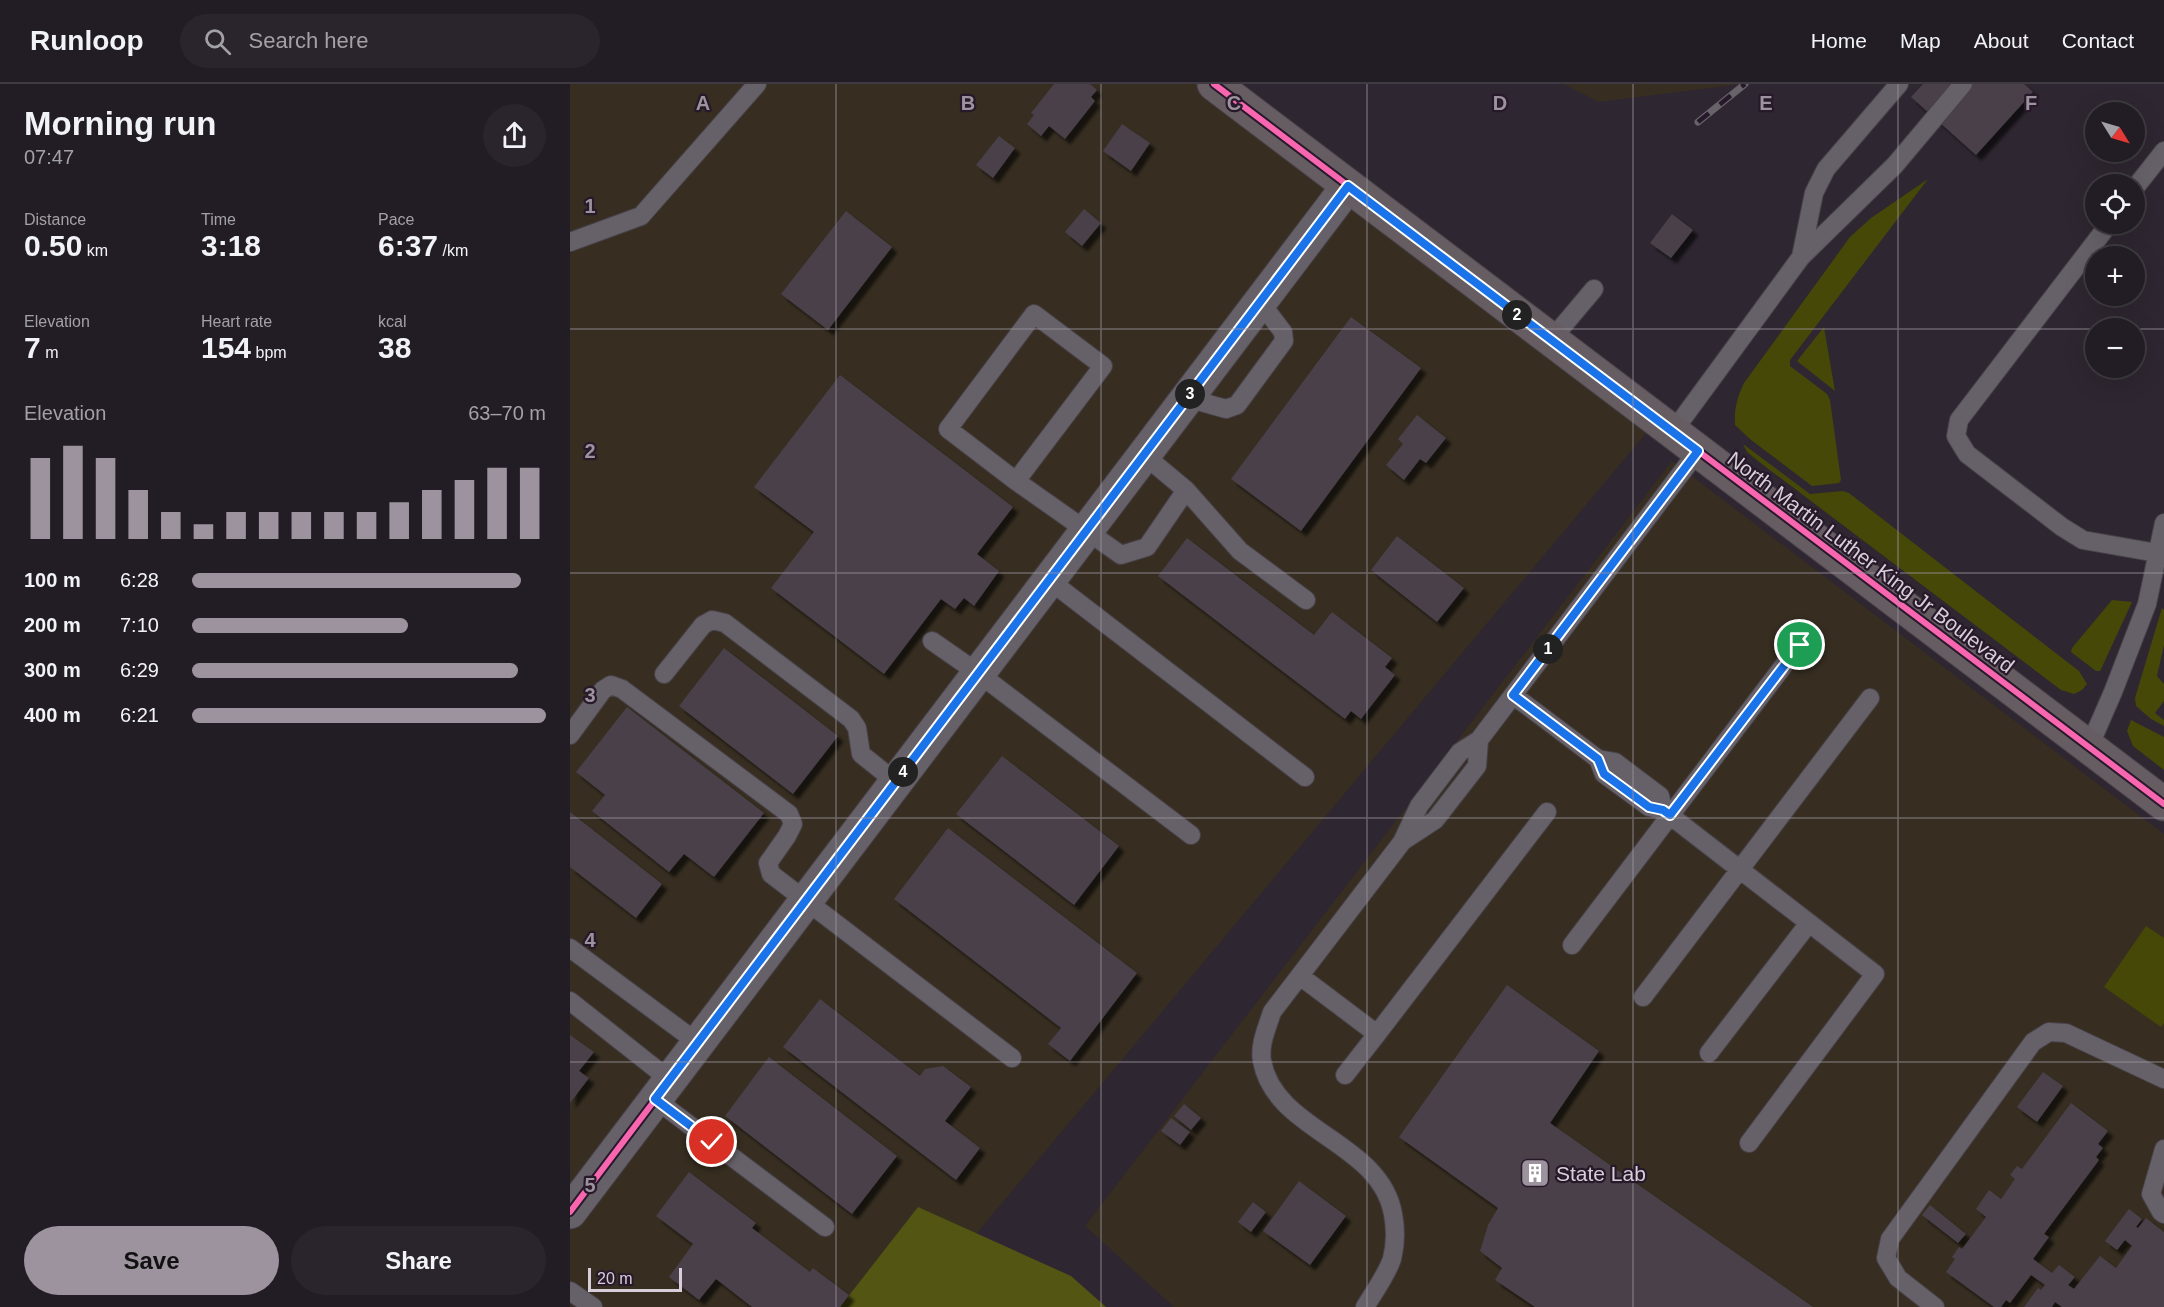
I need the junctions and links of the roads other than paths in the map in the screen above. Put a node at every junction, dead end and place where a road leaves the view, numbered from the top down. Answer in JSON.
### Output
{"nodes":[{"id":1,"x":757,"y":84,"type":"edge"},
{"id":2,"x":1899,"y":84,"type":"edge"},
{"id":3,"x":1963,"y":84,"type":"edge"},
{"id":4,"x":1228,"y":88,"type":"edge"},
{"id":5,"x":2164,"y":151,"type":"edge"},
{"id":6,"x":2145,"y":175,"type":"edge"},
{"id":7,"x":1348,"y":186,"type":"junction"},
{"id":8,"x":2101,"y":234,"type":"edge"},
{"id":9,"x":570,"y":242,"type":"edge"},
{"id":10,"x":1801,"y":257,"type":"junction"},
{"id":11,"x":1594,"y":289,"type":"dead end"},
{"id":12,"x":1260,"y":302,"type":"junction"},
{"id":13,"x":1551,"y":340,"type":"junction"},
{"id":14,"x":1187,"y":398,"type":"junction"},
{"id":15,"x":1685,"y":442,"type":"junction"},
{"id":16,"x":1144,"y":455,"type":"junction"},
{"id":17,"x":1016,"y":481,"type":"junction"},
{"id":18,"x":1186,"y":490,"type":"junction"},
{"id":19,"x":2164,"y":523,"type":"edge"},
{"id":20,"x":1086,"y":531,"type":"junction"},
{"id":21,"x":2157,"y":553,"type":"junction"},
{"id":22,"x":1049,"y":580,"type":"junction"},
{"id":23,"x":1306,"y":600,"type":"dead end"},
{"id":24,"x":932,"y":641,"type":"dead end"},
{"id":25,"x":1800,"y":645,"type":"dead end"},
{"id":26,"x":978,"y":673,"type":"junction"},
{"id":27,"x":664,"y":674,"type":"dead end"},
{"id":28,"x":1513,"y":695,"type":"junction"},
{"id":29,"x":1870,"y":698,"type":"dead end"},
{"id":30,"x":570,"y":735,"type":"edge"},
{"id":31,"x":2089,"y":747,"type":"junction"},
{"id":32,"x":1305,"y":777,"type":"dead end"},
{"id":33,"x":896,"y":782,"type":"junction"},
{"id":34,"x":2164,"y":804,"type":"edge"},
{"id":35,"x":1547,"y":813,"type":"dead end"},
{"id":36,"x":1667,"y":813,"type":"junction"},
{"id":37,"x":1191,"y":835,"type":"dead end"},
{"id":38,"x":1740,"y":869,"type":"junction"},
{"id":39,"x":807,"y":899,"type":"junction"},
{"id":40,"x":1809,"y":923,"type":"junction"},
{"id":41,"x":1572,"y":945,"type":"dead end"},
{"id":42,"x":570,"y":948,"type":"edge"},
{"id":43,"x":1300,"y":976,"type":"junction"},
{"id":44,"x":1643,"y":997,"type":"dead end"},
{"id":45,"x":570,"y":1001,"type":"edge"},
{"id":46,"x":1377,"y":1034,"type":"junction"},
{"id":47,"x":698,"y":1044,"type":"junction"},
{"id":48,"x":1709,"y":1053,"type":"dead end"},
{"id":49,"x":1012,"y":1058,"type":"dead end"},
{"id":50,"x":1345,"y":1075,"type":"dead end"},
{"id":51,"x":2164,"y":1079,"type":"edge"},
{"id":52,"x":662,"y":1090,"type":"junction"},
{"id":53,"x":1749,"y":1143,"type":"dead end"},
{"id":54,"x":2164,"y":1149,"type":"edge"},
{"id":55,"x":570,"y":1212,"type":"edge"},
{"id":56,"x":2164,"y":1214,"type":"edge"},
{"id":57,"x":825,"y":1227,"type":"dead end"},
{"id":58,"x":570,"y":1291,"type":"edge"},
{"id":59,"x":593,"y":1307,"type":"edge"},
{"id":60,"x":1365,"y":1307,"type":"edge"},
{"id":61,"x":1935,"y":1307,"type":"edge"}],
"edges":[{"from":1,"to":9,"type":"lane"},
{"from":2,"to":10,"type":"lane"},
{"from":3,"to":10,"type":"lane"},
{"from":4,"to":7,"type":"street","name":"North Martin Luther King Jr Boulevard"},
{"from":5,"to":6,"type":"lane"},
{"from":7,"to":12,"type":"street"},
{"from":7,"to":13,"type":"street","name":"North Martin Luther King Jr Boulevard"},
{"from":8,"to":21,"type":"lane"},
{"from":10,"to":15,"type":"lane"},
{"from":11,"to":13,"type":"lane"},
{"from":12,"to":14,"type":"street"},
{"from":12,"to":14,"type":"lane"},
{"from":13,"to":15,"type":"street","name":"North Martin Luther King Jr Boulevard"},
{"from":14,"to":16,"type":"street"},
{"from":15,"to":28,"type":"lane"},
{"from":15,"to":31,"type":"street","name":"North Martin Luther King Jr Boulevard"},
{"from":16,"to":18,"type":"lane"},
{"from":16,"to":20,"type":"street"},
{"from":17,"to":17,"type":"lane"},
{"from":17,"to":20,"type":"lane"},
{"from":18,"to":20,"type":"lane"},
{"from":18,"to":23,"type":"lane"},
{"from":19,"to":21,"type":"lane"},
{"from":20,"to":22,"type":"street"},
{"from":21,"to":31,"type":"lane"},
{"from":22,"to":26,"type":"street"},
{"from":22,"to":32,"type":"lane"},
{"from":24,"to":26,"type":"lane"},
{"from":25,"to":36,"type":"lane"},
{"from":26,"to":33,"type":"street"},
{"from":26,"to":37,"type":"lane"},
{"from":27,"to":33,"type":"lane"},
{"from":28,"to":36,"type":"lane"},
{"from":28,"to":43,"type":"lane"},
{"from":29,"to":38,"type":"lane"},
{"from":30,"to":39,"type":"lane"},
{"from":31,"to":34,"type":"street","name":"North Martin Luther King Jr Boulevard"},
{"from":33,"to":39,"type":"street"},
{"from":35,"to":46,"type":"lane"},
{"from":36,"to":38,"type":"lane"},
{"from":36,"to":41,"type":"lane"},
{"from":38,"to":40,"type":"lane"},
{"from":38,"to":44,"type":"lane"},
{"from":39,"to":47,"type":"street"},
{"from":39,"to":49,"type":"lane"},
{"from":40,"to":48,"type":"lane"},
{"from":40,"to":53,"type":"lane"},
{"from":42,"to":47,"type":"lane"},
{"from":43,"to":46,"type":"lane"},
{"from":43,"to":60,"type":"lane"},
{"from":45,"to":52,"type":"lane"},
{"from":46,"to":50,"type":"lane"},
{"from":47,"to":52,"type":"street"},
{"from":51,"to":61,"type":"lane"},
{"from":52,"to":55,"type":"street"},
{"from":52,"to":57,"type":"lane"},
{"from":54,"to":56,"type":"lane"},
{"from":58,"to":59,"type":"lane"}]}
